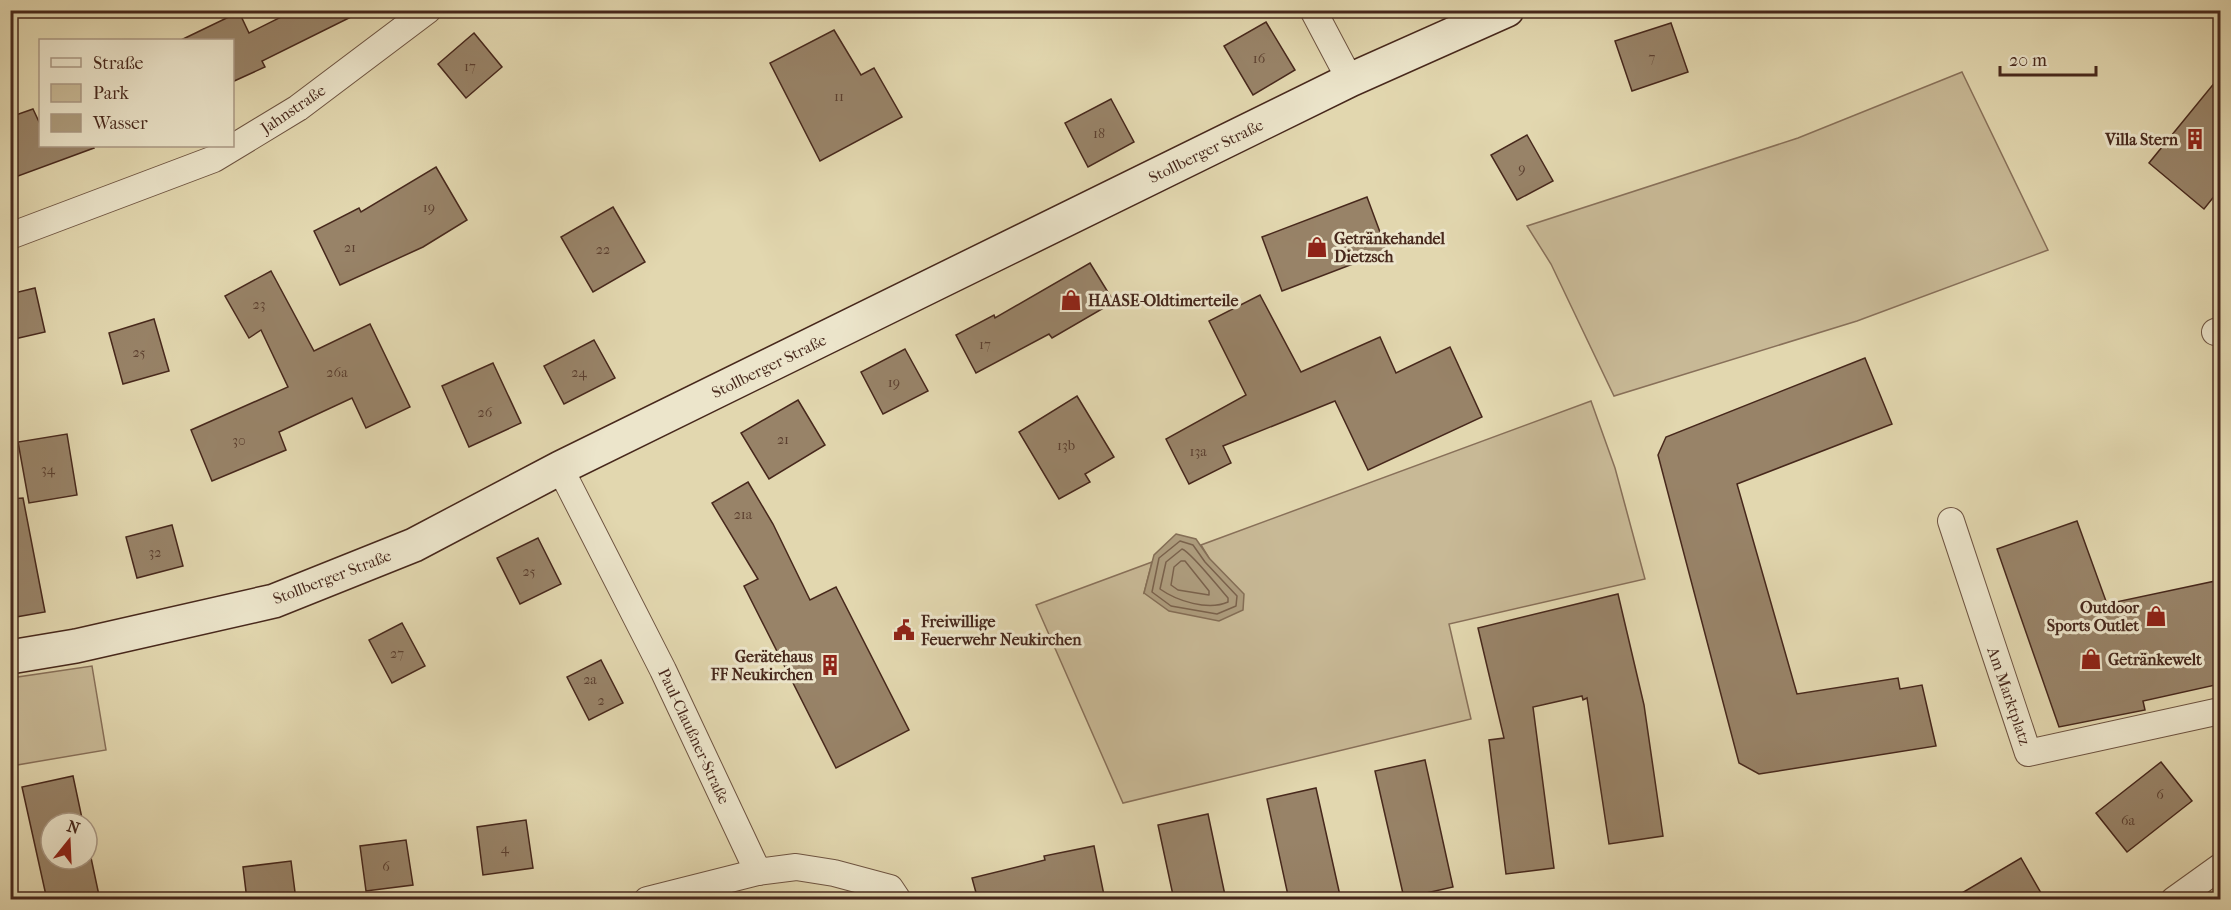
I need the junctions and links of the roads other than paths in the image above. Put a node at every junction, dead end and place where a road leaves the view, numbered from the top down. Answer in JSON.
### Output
{"nodes":[{"id":1,"x":428,"y":10,"type":"edge"},
{"id":2,"x":1313,"y":10,"type":"edge"},
{"id":3,"x":1507,"y":10,"type":"edge"},
{"id":4,"x":1350,"y":81,"type":"junction"},
{"id":5,"x":234,"y":147,"type":"edge"},
{"id":6,"x":234,"y":147,"type":"edge"},
{"id":7,"x":10,"y":236,"type":"edge"},
{"id":8,"x":560,"y":468,"type":"junction"},
{"id":9,"x":1951,"y":521,"type":"dead end"},
{"id":10,"x":10,"y":657,"type":"edge"},
{"id":11,"x":2220,"y":711,"type":"edge"},
{"id":12,"x":2220,"y":867,"type":"edge"},
{"id":13,"x":758,"y":872,"type":"junction"},
{"id":14,"x":648,"y":900,"type":"edge"},
{"id":15,"x":898,"y":900,"type":"edge"},
{"id":16,"x":2174,"y":900,"type":"edge"}],
"edges":[{"from":1,"to":5,"type":"street","name":"Jahnstraße"},
{"from":2,"to":4,"type":"street"},
{"from":3,"to":4,"type":"main road","name":"Stollberger Straße"},
{"from":4,"to":8,"type":"main road","name":"Stollberger Straße"},
{"from":6,"to":7,"type":"street","name":"Jahnstraße"},
{"from":8,"to":10,"type":"main road","name":"Stollberger Straße"},
{"from":8,"to":13,"type":"street","name":"Paul-Claußner-Straße"},
{"from":9,"to":11,"type":"street","name":"Am Marktplatz"},
{"from":12,"to":16,"type":"street"},
{"from":13,"to":14,"type":"street"},
{"from":13,"to":15,"type":"street"}]}
